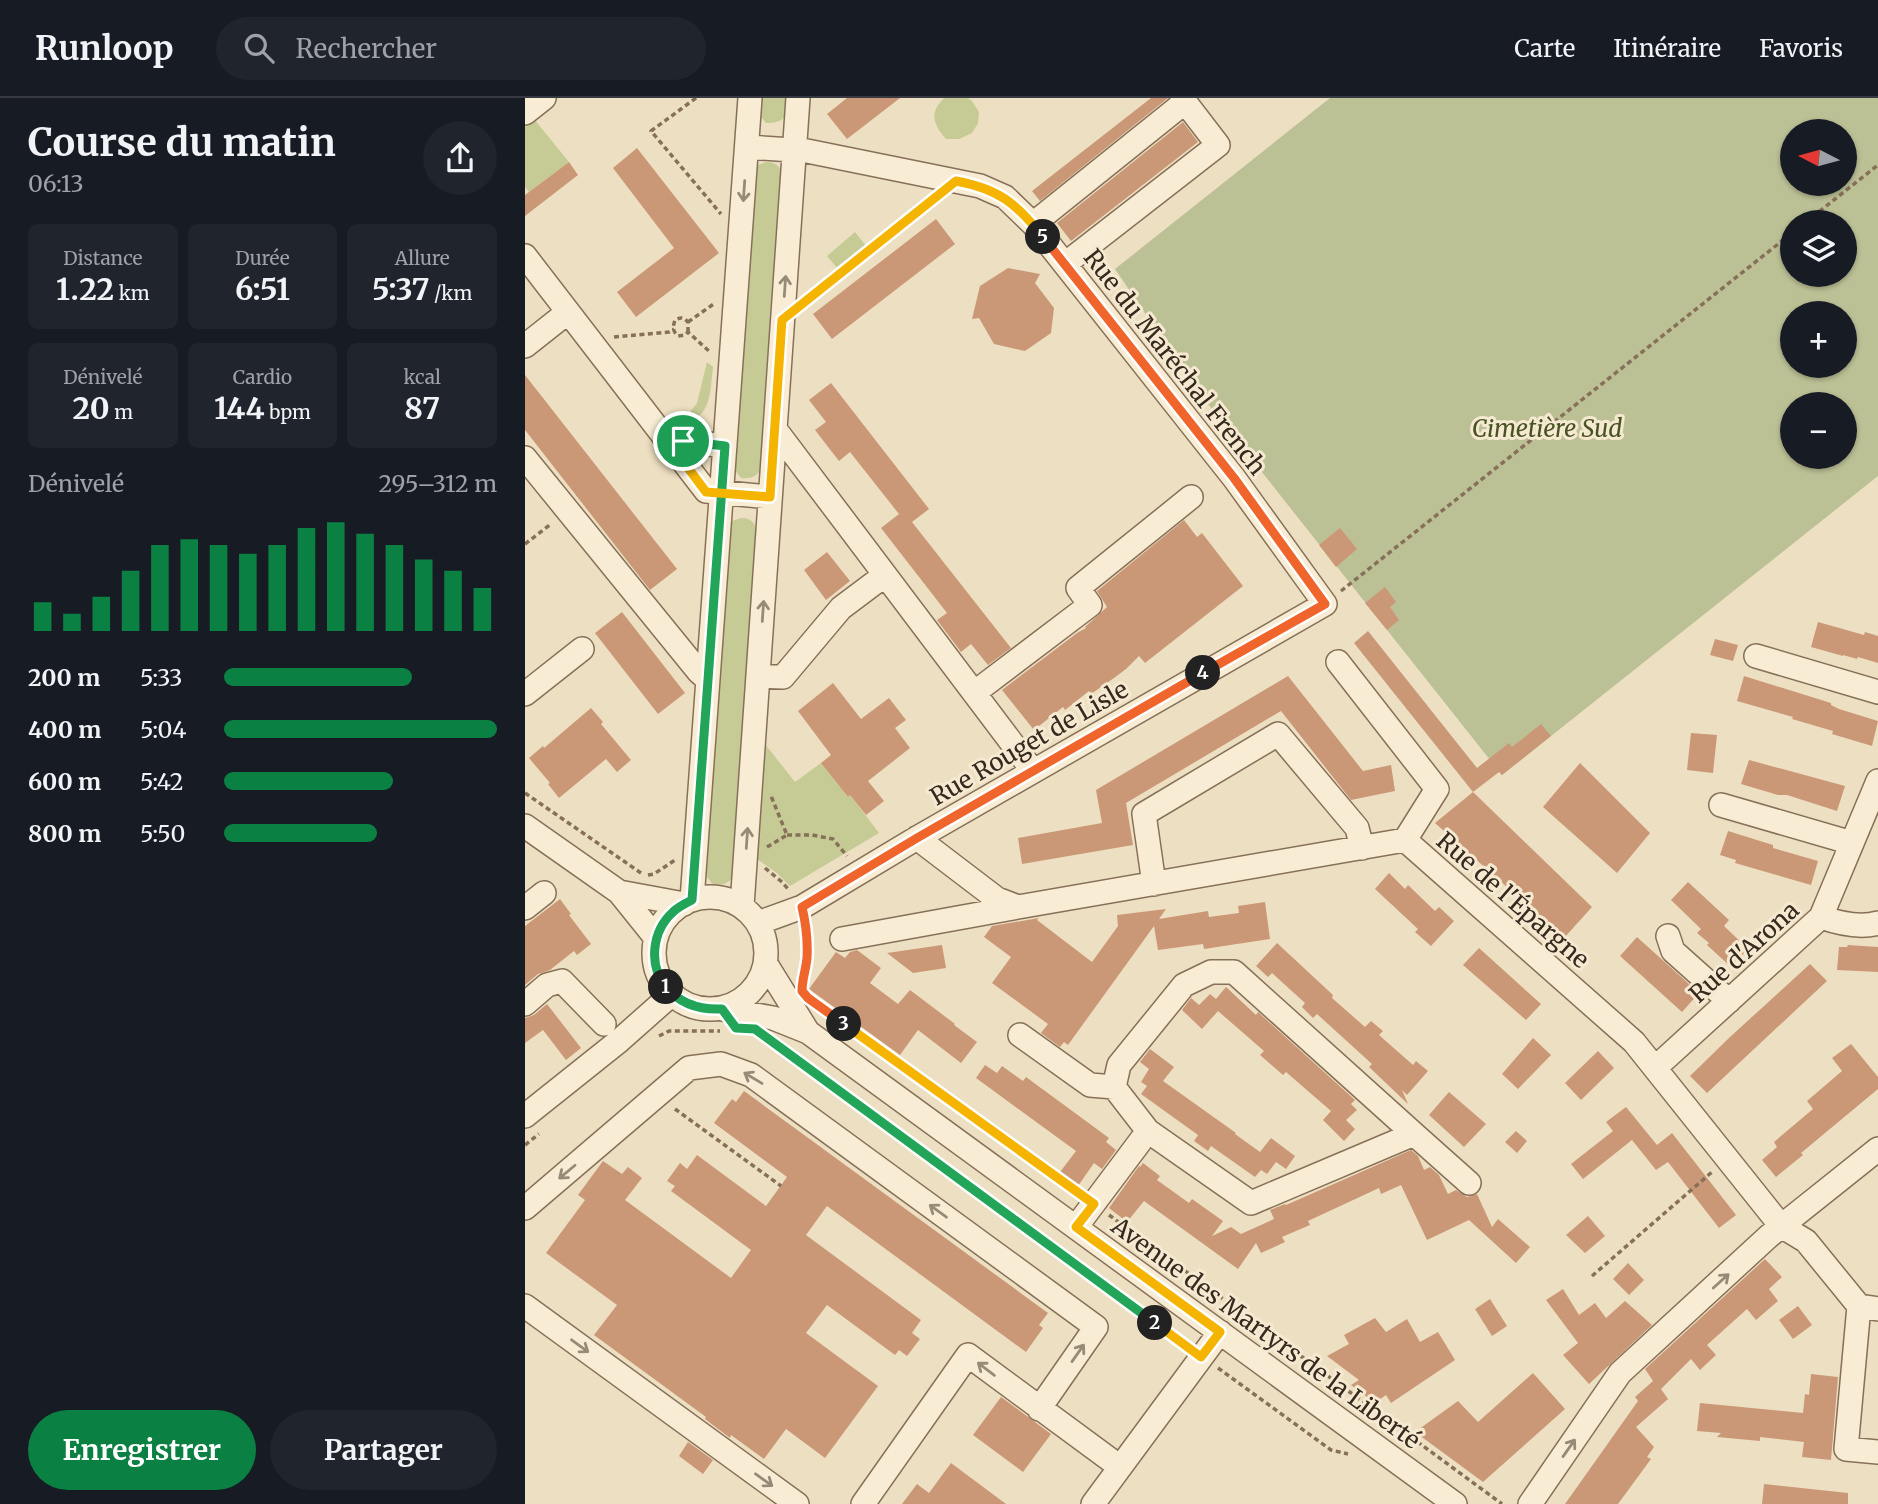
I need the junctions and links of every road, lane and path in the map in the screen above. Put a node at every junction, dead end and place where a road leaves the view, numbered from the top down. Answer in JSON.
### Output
{"nodes":[{"id":1,"x":696,"y":98,"type":"edge"},
{"id":2,"x":750,"y":98,"type":"edge"},
{"id":3,"x":819,"y":98,"type":"edge"},
{"id":4,"x":1184,"y":100,"type":"edge"},
{"id":5,"x":797,"y":106,"type":"edge"},
{"id":6,"x":747,"y":148,"type":"junction"},
{"id":7,"x":794,"y":150,"type":"junction"},
{"id":8,"x":1878,"y":165,"type":"edge"},
{"id":9,"x":956,"y":181,"type":"junction"},
{"id":10,"x":1821,"y":210,"type":"edge"},
{"id":11,"x":1033,"y":224,"type":"junction"},
{"id":12,"x":740,"y":237,"type":"junction"},
{"id":13,"x":1780,"y":243,"type":"edge"},
{"id":14,"x":525,"y":256,"type":"edge"},
{"id":15,"x":1065,"y":264,"type":"junction"},
{"id":16,"x":736,"y":297,"type":"junction"},
{"id":17,"x":568,"y":312,"type":"junction"},
{"id":18,"x":782,"y":320,"type":"junction"},
{"id":19,"x":688,"y":322,"type":"junction"},
{"id":20,"x":674,"y":329,"type":"junction"},
{"id":21,"x":688,"y":332,"type":"junction"},
{"id":22,"x":594,"y":345,"type":"junction"},
{"id":23,"x":525,"y":346,"type":"edge"},
{"id":24,"x":718,"y":359,"type":"dead end"},
{"id":25,"x":775,"y":429,"type":"junction"},
{"id":26,"x":662,"y":433,"type":"junction"},
{"id":27,"x":725,"y":446,"type":"junction"},
{"id":28,"x":525,"y":458,"type":"edge"},
{"id":29,"x":721,"y":493,"type":"junction"},
{"id":30,"x":770,"y":497,"type":"junction"},
{"id":31,"x":1191,"y":497,"type":"dead end"},
{"id":32,"x":568,"y":511,"type":"junction"},
{"id":33,"x":525,"y":544,"type":"edge"},
{"id":34,"x":885,"y":575,"type":"junction"},
{"id":35,"x":1325,"y":604,"type":"junction"},
{"id":36,"x":582,"y":649,"type":"dead end"},
{"id":37,"x":1756,"y":656,"type":"dead end"},
{"id":38,"x":1338,"y":662,"type":"dead end"},
{"id":39,"x":758,"y":676,"type":"junction"},
{"id":40,"x":708,"y":680,"type":"junction"},
{"id":41,"x":1878,"y":692,"type":"edge"},
{"id":42,"x":974,"y":693,"type":"junction"},
{"id":43,"x":525,"y":694,"type":"edge"},
{"id":44,"x":1033,"y":771,"type":"junction"},
{"id":45,"x":1878,"y":781,"type":"edge"},
{"id":46,"x":525,"y":793,"type":"edge"},
{"id":47,"x":1721,"y":805,"type":"dead end"},
{"id":48,"x":525,"y":826,"type":"edge"},
{"id":49,"x":787,"y":835,"type":"dead end"},
{"id":50,"x":917,"y":838,"type":"junction"},
{"id":51,"x":1405,"y":840,"type":"junction"},
{"id":52,"x":1851,"y":843,"type":"junction"},
{"id":53,"x":696,"y":848,"type":"junction"},
{"id":54,"x":1362,"y":848,"type":"junction"},
{"id":55,"x":746,"y":855,"type":"junction"},
{"id":56,"x":860,"y":872,"type":"junction"},
{"id":57,"x":1154,"y":884,"type":"junction"},
{"id":58,"x":619,"y":892,"type":"junction"},
{"id":59,"x":544,"y":893,"type":"dead end"},
{"id":60,"x":688,"y":902,"type":"junction"},
{"id":61,"x":802,"y":907,"type":"junction"},
{"id":62,"x":1018,"y":907,"type":"junction"},
{"id":63,"x":525,"y":908,"type":"edge"},
{"id":64,"x":750,"y":914,"type":"junction"},
{"id":65,"x":1822,"y":917,"type":"junction"},
{"id":66,"x":1878,"y":923,"type":"edge"},
{"id":67,"x":1668,"y":936,"type":"dead end"},
{"id":68,"x":656,"y":937,"type":"junction"},
{"id":69,"x":842,"y":939,"type":"dead end"},
{"id":70,"x":766,"y":964,"type":"junction"},
{"id":71,"x":802,"y":991,"type":"dead end"},
{"id":72,"x":672,"y":994,"type":"junction"},
{"id":73,"x":808,"y":998,"type":"dead end"},
{"id":74,"x":1729,"y":1001,"type":"junction"},
{"id":75,"x":525,"y":1004,"type":"edge"},
{"id":76,"x":723,"y":1019,"type":"junction"},
{"id":77,"x":604,"y":1024,"type":"dead end"},
{"id":78,"x":808,"y":1032,"type":"junction"},
{"id":79,"x":1020,"y":1035,"type":"dead end"},
{"id":80,"x":767,"y":1037,"type":"dead end"},
{"id":81,"x":650,"y":1044,"type":"dead end"},
{"id":82,"x":1655,"y":1068,"type":"junction"},
{"id":83,"x":1114,"y":1087,"type":"junction"},
{"id":84,"x":655,"y":1098,"type":"junction"},
{"id":85,"x":525,"y":1116,"type":"edge"},
{"id":86,"x":546,"y":1128,"type":"dead end"},
{"id":87,"x":1148,"y":1131,"type":"junction"},
{"id":88,"x":1414,"y":1133,"type":"junction"},
{"id":89,"x":525,"y":1145,"type":"edge"},
{"id":90,"x":1878,"y":1149,"type":"edge"},
{"id":91,"x":1727,"y":1159,"type":"junction"},
{"id":92,"x":1469,"y":1183,"type":"dead end"},
{"id":93,"x":781,"y":1186,"type":"dead end"},
{"id":94,"x":1094,"y":1204,"type":"junction"},
{"id":95,"x":525,"y":1208,"type":"edge"},
{"id":96,"x":1781,"y":1226,"type":"junction"},
{"id":97,"x":1076,"y":1227,"type":"junction"},
{"id":98,"x":1592,"y":1276,"type":"dead end"},
{"id":99,"x":525,"y":1306,"type":"edge"},
{"id":100,"x":1869,"y":1308,"type":"edge"},
{"id":101,"x":1220,"y":1332,"type":"junction"},
{"id":102,"x":1201,"y":1357,"type":"junction"},
{"id":103,"x":1039,"y":1409,"type":"junction"},
{"id":104,"x":1878,"y":1452,"type":"edge"},
{"id":105,"x":1352,"y":1455,"type":"dead end"},
{"id":106,"x":1120,"y":1467,"type":"junction"},
{"id":107,"x":797,"y":1504,"type":"edge"},
{"id":108,"x":863,"y":1504,"type":"edge"},
{"id":109,"x":1093,"y":1504,"type":"edge"},
{"id":110,"x":1455,"y":1504,"type":"edge"},
{"id":111,"x":1502,"y":1504,"type":"edge"},
{"id":112,"x":1530,"y":1504,"type":"edge"}],
"edges":[{"from":1,"to":12,"type":"path"},
{"from":2,"to":6,"type":"street"},
{"from":3,"to":5,"type":"street"},
{"from":4,"to":11,"type":"street"},
{"from":4,"to":15,"type":"street"},
{"from":5,"to":7,"type":"street"},
{"from":6,"to":7,"type":"street","name":"Rue du Maréchal French"},
{"from":6,"to":12,"type":"street","one_way":true},
{"from":7,"to":9,"type":"street","name":"Rue du Maréchal French"},
{"from":18,"to":7,"type":"street","one_way":true},
{"from":8,"to":10,"type":"path"},
{"from":9,"to":11,"type":"street","name":"Rue du Maréchal French"},
{"from":9,"to":18,"type":"path"},
{"from":11,"to":15,"type":"street","name":"Rue du Maréchal French"},
{"from":12,"to":16,"type":"street"},
{"from":13,"to":35,"type":"path"},
{"from":14,"to":17,"type":"street"},
{"from":15,"to":35,"type":"street","name":"Rue du Maréchal French"},
{"from":16,"to":19,"type":"path"},
{"from":16,"to":27,"type":"street"},
{"from":17,"to":22,"type":"street"},
{"from":17,"to":23,"type":"street"},
{"from":18,"to":25,"type":"street"},
{"from":19,"to":20,"type":"path"},
{"from":19,"to":21,"type":"path"},
{"from":20,"to":21,"type":"path"},
{"from":20,"to":22,"type":"path"},
{"from":21,"to":24,"type":"path"},
{"from":22,"to":26,"type":"street"},
{"from":25,"to":30,"type":"street"},
{"from":25,"to":34,"type":"street"},
{"from":26,"to":27,"type":"street"},
{"from":26,"to":29,"type":"street"},
{"from":27,"to":29,"type":"street"},
{"from":28,"to":32,"type":"street"},
{"from":29,"to":30,"type":"street"},
{"from":29,"to":40,"type":"street"},
{"from":39,"to":30,"type":"street","one_way":true},
{"from":31,"to":42,"type":"street"},
{"from":32,"to":33,"type":"path"},
{"from":32,"to":40,"type":"street"},
{"from":34,"to":39,"type":"street"},
{"from":34,"to":42,"type":"street"},
{"from":35,"to":44,"type":"street","name":"Rue Rouget de Lisle"},
{"from":36,"to":43,"type":"street"},
{"from":37,"to":41,"type":"street"},
{"from":38,"to":51,"type":"street"},
{"from":55,"to":39,"type":"street","one_way":true},
{"from":40,"to":53,"type":"street"},
{"from":42,"to":44,"type":"street"},
{"from":44,"to":50,"type":"street","name":"Rue Rouget de Lisle"},
{"from":45,"to":52,"type":"street","name":"Rue d'Arona"},
{"from":46,"to":53,"type":"path"},
{"from":47,"to":52,"type":"street"},
{"from":48,"to":58,"type":"street"},
{"from":49,"to":56,"type":"path"},
{"from":50,"to":56,"type":"street","name":"Rue Rouget de Lisle"},
{"from":50,"to":62,"type":"street"},
{"from":51,"to":54,"type":"street","name":"Rue de l'Épargne"},
{"from":51,"to":82,"type":"street","name":"Rue de l'Épargne"},
{"from":52,"to":65,"type":"street","name":"Rue d'Arona"},
{"from":53,"to":60,"type":"street"},
{"from":54,"to":57,"type":"street","name":"Rue de l'Épargne"},
{"from":54,"to":57,"type":"street"},
{"from":55,"to":61,"type":"path"},
{"from":55,"to":64,"type":"street"},
{"from":56,"to":61,"type":"street","name":"Rue Rouget de Lisle"},
{"from":57,"to":62,"type":"street","name":"Rue de l'Épargne"},
{"from":58,"to":60,"type":"street"},
{"from":58,"to":68,"type":"street"},
{"from":59,"to":63,"type":"street"},
{"from":60,"to":64,"type":"street"},
{"from":60,"to":68,"type":"street"},
{"from":61,"to":64,"type":"street","name":"Rue Rouget de Lisle"},
{"from":61,"to":71,"type":"path"},
{"from":62,"to":69,"type":"street","name":"Rue de l'Épargne"},
{"from":64,"to":70,"type":"street"},
{"from":65,"to":66,"type":"street"},
{"from":65,"to":74,"type":"street","name":"Rue d'Arona"},
{"from":67,"to":74,"type":"street"},
{"from":68,"to":72,"type":"street"},
{"from":70,"to":76,"type":"street"},
{"from":70,"to":78,"type":"street","name":"Avenue des Martyrs de la Liberté"},
{"from":72,"to":76,"type":"street"},
{"from":72,"to":85,"type":"street"},
{"from":73,"to":94,"type":"path"},
{"from":74,"to":82,"type":"street","name":"Rue d'Arona"},
{"from":75,"to":77,"type":"street"},
{"from":76,"to":78,"type":"street","name":"Avenue des Martyrs de la Liberté"},
{"from":76,"to":81,"type":"path"},
{"from":78,"to":97,"type":"street","name":"Avenue des Martyrs de la Liberté"},
{"from":79,"to":83,"type":"street"},
{"from":80,"to":102,"type":"path"},
{"from":82,"to":91,"type":"street","name":"Rue de l'Épargne"},
{"from":83,"to":87,"type":"street"},
{"from":83,"to":88,"type":"street"},
{"from":84,"to":93,"type":"path"},
{"from":84,"to":95,"type":"street","one_way":true},
{"from":103,"to":84,"type":"street","one_way":true},
{"from":86,"to":89,"type":"path"},
{"from":87,"to":88,"type":"street"},
{"from":87,"to":94,"type":"street"},
{"from":88,"to":92,"type":"street"},
{"from":90,"to":96,"type":"street"},
{"from":91,"to":96,"type":"street","name":"Rue de l'Épargne"},
{"from":91,"to":98,"type":"path"},
{"from":94,"to":97,"type":"street"},
{"from":94,"to":111,"type":"path"},
{"from":96,"to":100,"type":"street","name":"Rue de l'Épargne"},
{"from":112,"to":96,"type":"street","one_way":true},
{"from":97,"to":101,"type":"street","name":"Avenue des Martyrs de la Liberté"},
{"from":99,"to":107,"type":"street","one_way":true},
{"from":100,"to":104,"type":"street"},
{"from":101,"to":102,"type":"street"},
{"from":101,"to":110,"type":"street","name":"Avenue des Martyrs de la Liberté"},
{"from":102,"to":105,"type":"path"},
{"from":102,"to":106,"type":"street"},
{"from":103,"to":106,"type":"street"},
{"from":103,"to":108,"type":"street","one_way":true},
{"from":106,"to":109,"type":"street"}]}
